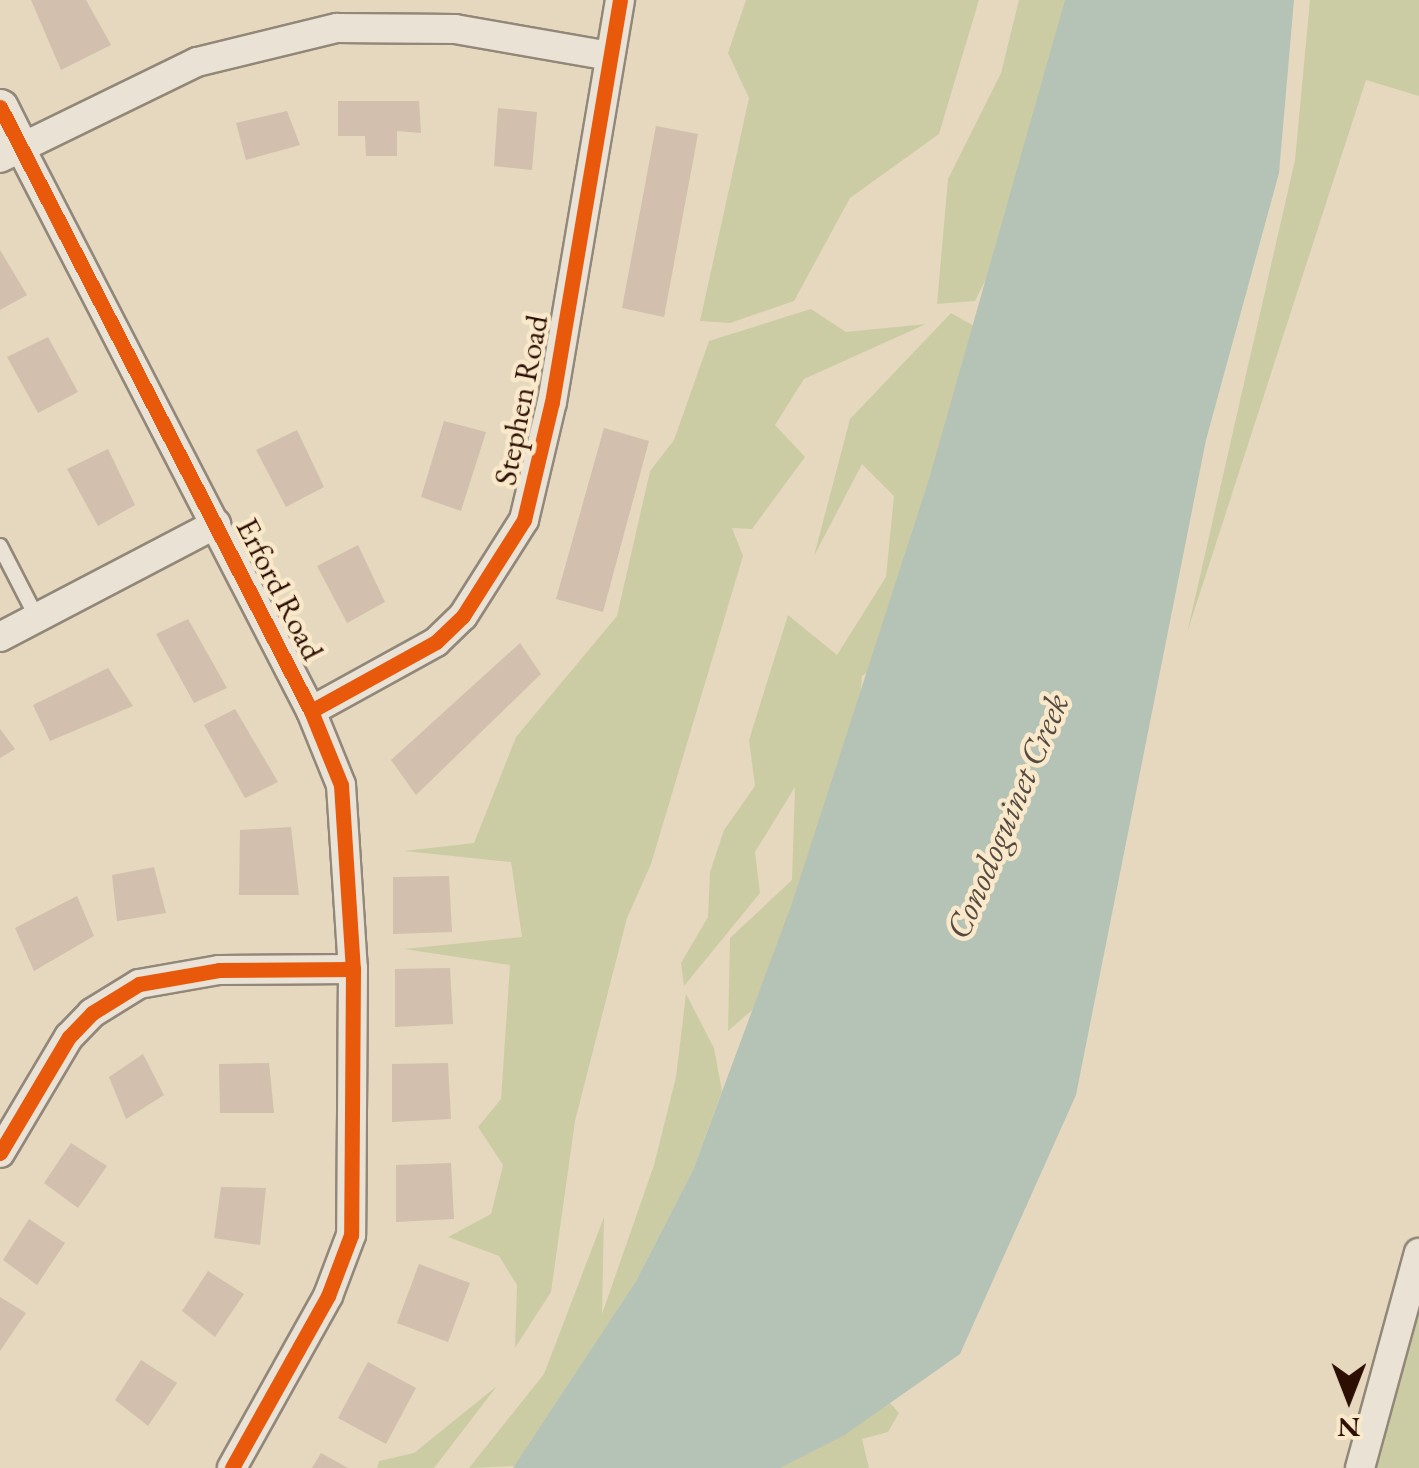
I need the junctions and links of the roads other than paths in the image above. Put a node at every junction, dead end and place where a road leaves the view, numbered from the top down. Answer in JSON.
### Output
{"nodes":[{"id":1,"x":620,"y":0,"type":"edge"},
{"id":2,"x":610,"y":56,"type":"junction"},
{"id":3,"x":0,"y":107,"type":"edge"},
{"id":4,"x":10,"y":153,"type":"edge"},
{"id":5,"x":216,"y":524,"type":"junction"},
{"id":6,"x":0,"y":546,"type":"edge"},
{"id":7,"x":37,"y":618,"type":"junction"},
{"id":8,"x":0,"y":638,"type":"edge"},
{"id":9,"x":311,"y":710,"type":"junction"},
{"id":10,"x":353,"y":969,"type":"junction"},
{"id":11,"x":0,"y":1153,"type":"edge"},
{"id":12,"x":1419,"y":1254,"type":"edge"},
{"id":13,"x":232,"y":1468,"type":"edge"},
{"id":14,"x":1360,"y":1468,"type":"edge"}],
"edges":[{"from":1,"to":2,"type":"street","name":"Stephen Road"},
{"from":2,"to":4,"type":"street"},
{"from":2,"to":9,"type":"street","name":"Stephen Road"},
{"from":3,"to":4,"type":"street","name":"Erford Road"},
{"from":4,"to":5,"type":"street","name":"Erford Road"},
{"from":5,"to":7,"type":"street"},
{"from":5,"to":9,"type":"street","name":"Erford Road"},
{"from":6,"to":7,"type":"lane"},
{"from":7,"to":8,"type":"street"},
{"from":9,"to":10,"type":"street","name":"Erford Road"},
{"from":10,"to":11,"type":"street"},
{"from":10,"to":13,"type":"street","name":"Erford Road"},
{"from":12,"to":14,"type":"street"}]}
